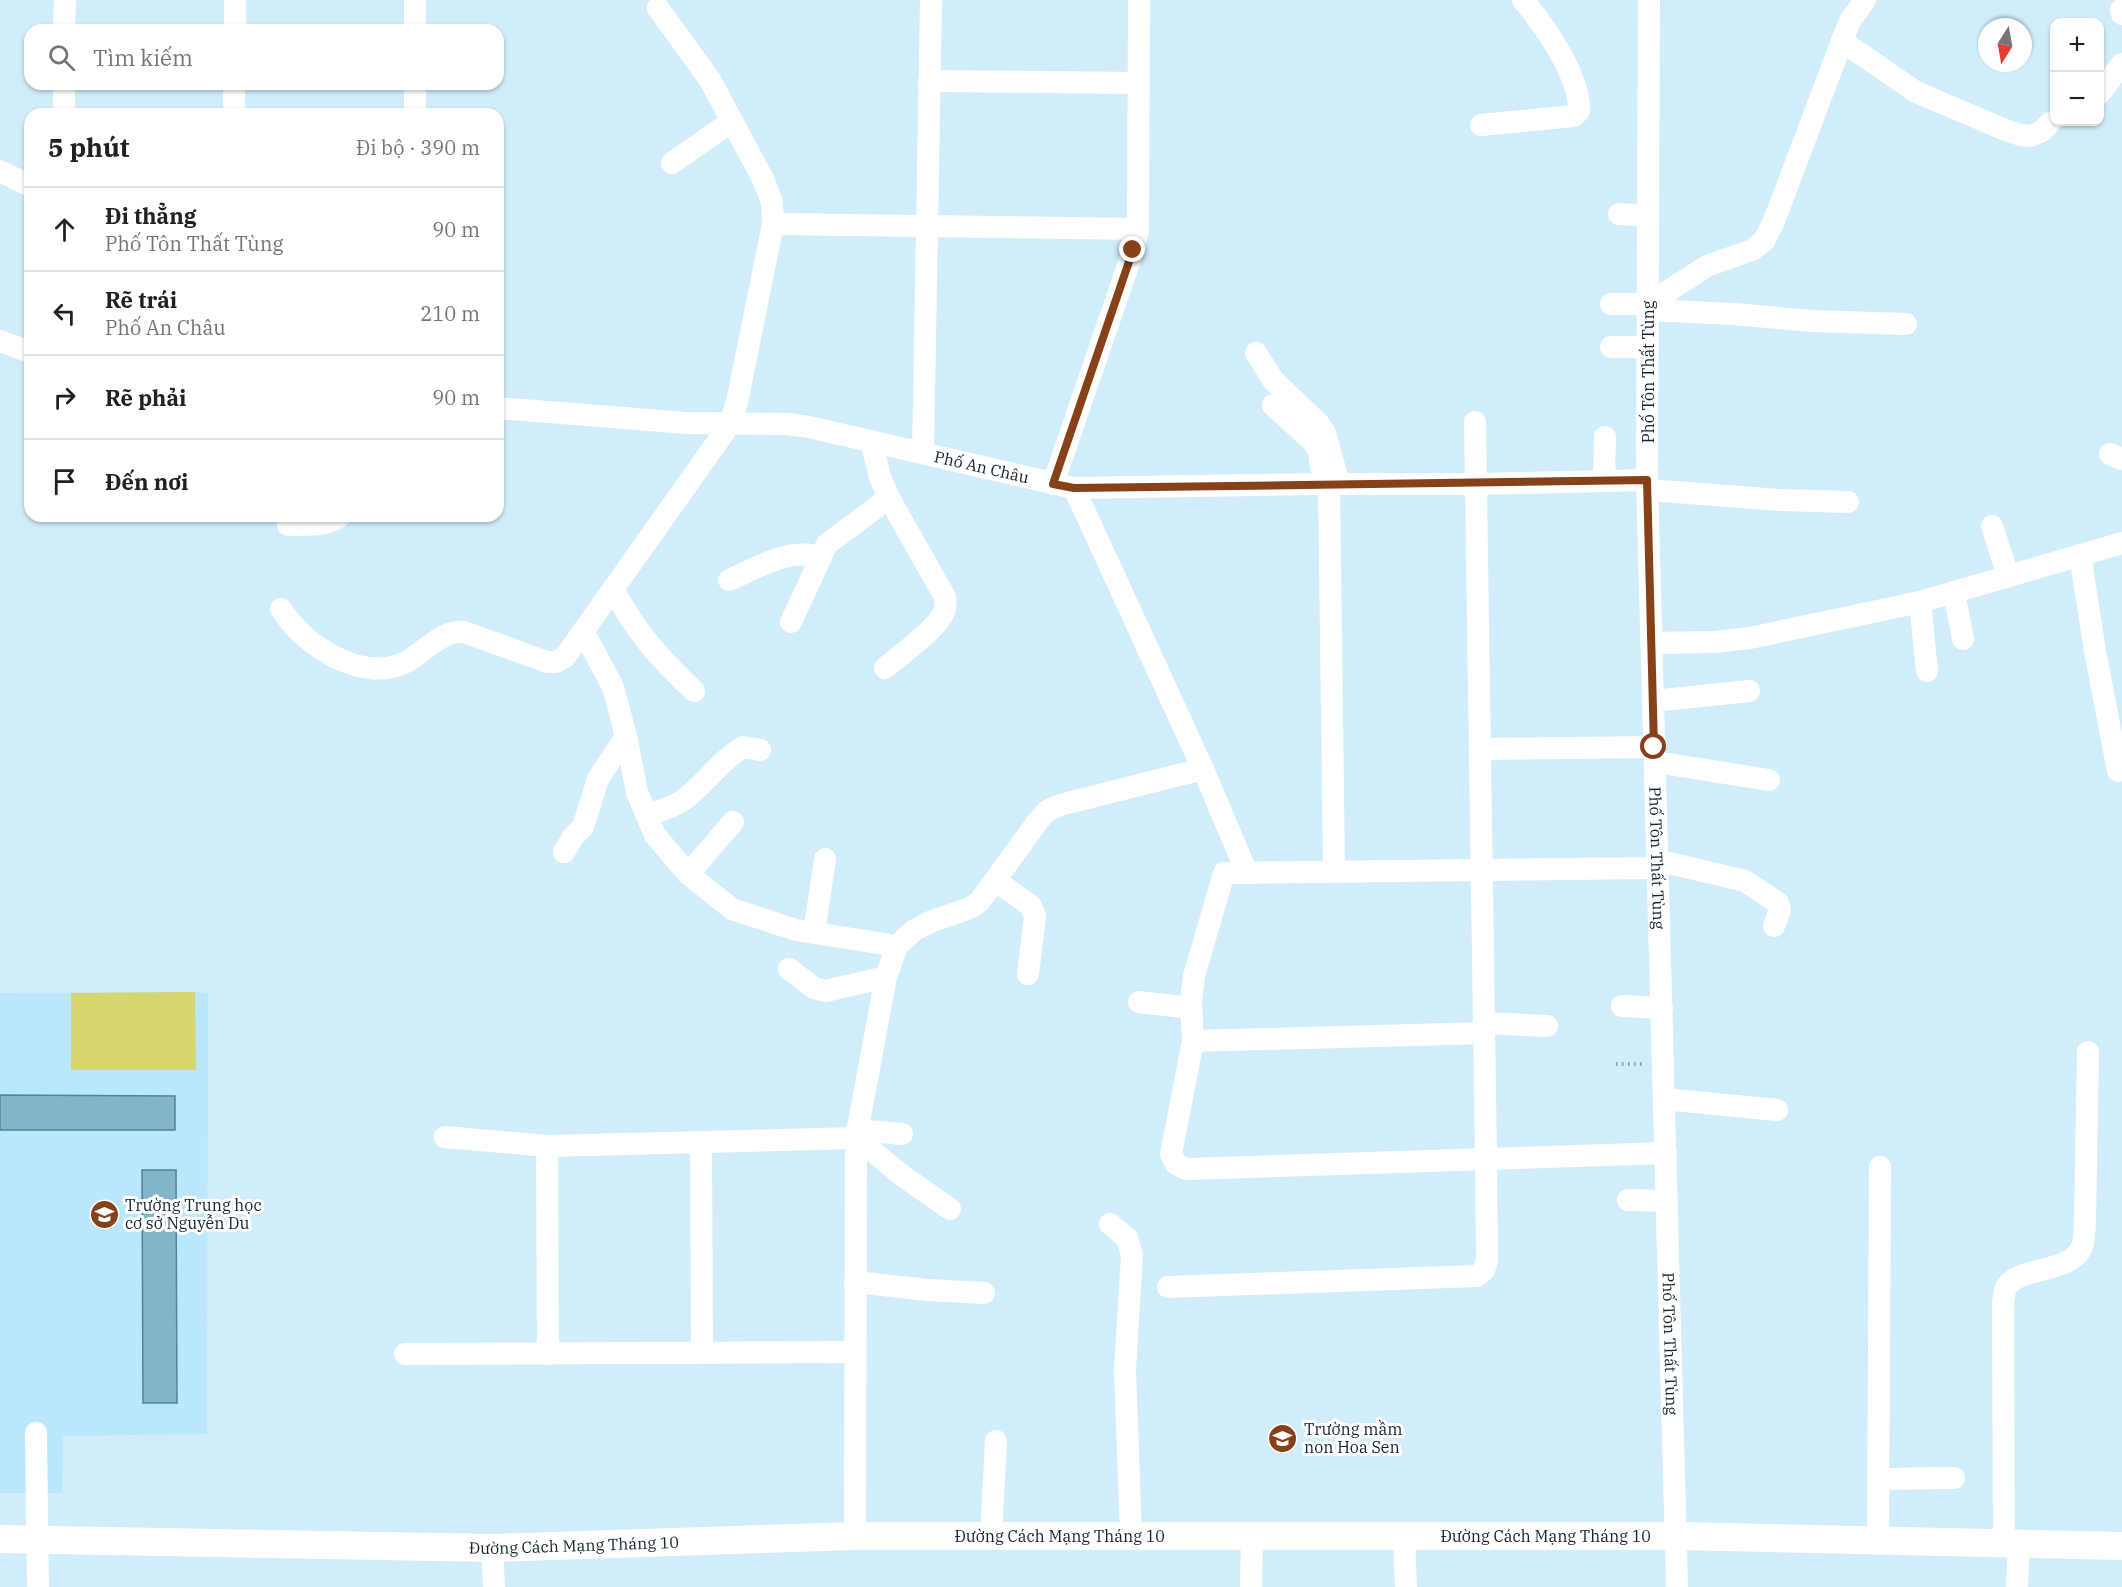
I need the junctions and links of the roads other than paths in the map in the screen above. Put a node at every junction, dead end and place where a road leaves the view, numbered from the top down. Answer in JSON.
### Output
{"nodes":[{"id":1,"x":64,"y":0,"type":"edge"},
{"id":2,"x":235,"y":0,"type":"edge"},
{"id":3,"x":415,"y":0,"type":"edge"},
{"id":4,"x":932,"y":0,"type":"edge"},
{"id":5,"x":1139,"y":0,"type":"edge"},
{"id":6,"x":1523,"y":0,"type":"edge"},
{"id":7,"x":1648,"y":0,"type":"edge"},
{"id":8,"x":1865,"y":0,"type":"edge"},
{"id":9,"x":658,"y":8,"type":"dead end"},
{"id":10,"x":2121,"y":10,"type":"edge"},
{"id":11,"x":2122,"y":14,"type":"edge"},
{"id":12,"x":64,"y":24,"type":"edge"},
{"id":13,"x":235,"y":24,"type":"edge"},
{"id":14,"x":415,"y":24,"type":"edge"},
{"id":15,"x":1842,"y":41,"type":"junction"},
{"id":16,"x":2122,"y":64,"type":"edge"},
{"id":17,"x":929,"y":81,"type":"junction"},
{"id":18,"x":1139,"y":83,"type":"junction"},
{"id":19,"x":2104,"y":88,"type":"edge"},
{"id":20,"x":64,"y":90,"type":"edge"},
{"id":21,"x":234,"y":90,"type":"edge"},
{"id":22,"x":415,"y":90,"type":"edge"},
{"id":23,"x":64,"y":108,"type":"edge"},
{"id":24,"x":234,"y":108,"type":"edge"},
{"id":25,"x":415,"y":108,"type":"edge"},
{"id":26,"x":732,"y":121,"type":"junction"},
{"id":27,"x":2050,"y":123,"type":"dead end"},
{"id":28,"x":1481,"y":124,"type":"dead end"},
{"id":29,"x":672,"y":163,"type":"dead end"},
{"id":30,"x":0,"y":171,"type":"edge"},
{"id":31,"x":24,"y":183,"type":"edge"},
{"id":32,"x":1619,"y":214,"type":"dead end"},
{"id":33,"x":1648,"y":216,"type":"junction"},
{"id":34,"x":773,"y":224,"type":"junction"},
{"id":35,"x":927,"y":225,"type":"junction"},
{"id":36,"x":1138,"y":229,"type":"junction"},
{"id":37,"x":1611,"y":304,"type":"dead end"},
{"id":38,"x":1648,"y":307,"type":"junction"},
{"id":39,"x":1906,"y":324,"type":"dead end"},
{"id":40,"x":0,"y":341,"type":"edge"},
{"id":41,"x":1611,"y":347,"type":"dead end"},
{"id":42,"x":1647,"y":347,"type":"junction"},
{"id":43,"x":24,"y":350,"type":"edge"},
{"id":44,"x":1256,"y":352,"type":"dead end"},
{"id":45,"x":1274,"y":405,"type":"dead end"},
{"id":46,"x":504,"y":408,"type":"edge"},
{"id":47,"x":1475,"y":422,"type":"dead end"},
{"id":48,"x":730,"y":424,"type":"junction"},
{"id":49,"x":1605,"y":437,"type":"dead end"},
{"id":50,"x":871,"y":441,"type":"junction"},
{"id":51,"x":923,"y":453,"type":"junction"},
{"id":52,"x":1604,"y":481,"type":"junction"},
{"id":53,"x":1330,"y":484,"type":"junction"},
{"id":54,"x":1477,"y":484,"type":"junction"},
{"id":55,"x":1647,"y":485,"type":"junction"},
{"id":56,"x":1064,"y":486,"type":"junction"},
{"id":57,"x":889,"y":498,"type":"junction"},
{"id":58,"x":1848,"y":502,"type":"dead end"},
{"id":59,"x":330,"y":522,"type":"edge"},
{"id":60,"x":288,"y":525,"type":"dead end"},
{"id":61,"x":1992,"y":526,"type":"dead end"},
{"id":62,"x":2122,"y":543,"type":"edge"},
{"id":63,"x":2080,"y":555,"type":"junction"},
{"id":64,"x":821,"y":558,"type":"junction"},
{"id":65,"x":2008,"y":576,"type":"junction"},
{"id":66,"x":729,"y":580,"type":"dead end"},
{"id":67,"x":613,"y":589,"type":"junction"},
{"id":68,"x":1954,"y":591,"type":"junction"},
{"id":69,"x":1920,"y":602,"type":"junction"},
{"id":70,"x":281,"y":609,"type":"dead end"},
{"id":71,"x":791,"y":622,"type":"dead end"},
{"id":72,"x":583,"y":631,"type":"junction"},
{"id":73,"x":1963,"y":639,"type":"dead end"},
{"id":74,"x":1652,"y":643,"type":"junction"},
{"id":75,"x":885,"y":668,"type":"dead end"},
{"id":76,"x":1927,"y":671,"type":"dead end"},
{"id":77,"x":694,"y":691,"type":"dead end"},
{"id":78,"x":1749,"y":691,"type":"dead end"},
{"id":79,"x":1653,"y":701,"type":"junction"},
{"id":80,"x":626,"y":736,"type":"junction"},
{"id":81,"x":1480,"y":749,"type":"junction"},
{"id":82,"x":760,"y":750,"type":"dead end"},
{"id":83,"x":1655,"y":755,"type":"junction"},
{"id":84,"x":1203,"y":769,"type":"junction"},
{"id":85,"x":2118,"y":771,"type":"dead end"},
{"id":86,"x":1769,"y":780,"type":"dead end"},
{"id":87,"x":646,"y":815,"type":"junction"},
{"id":88,"x":733,"y":822,"type":"dead end"},
{"id":89,"x":564,"y":852,"type":"dead end"},
{"id":90,"x":825,"y":859,"type":"dead end"},
{"id":91,"x":1657,"y":864,"type":"junction"},
{"id":92,"x":1482,"y":869,"type":"junction"},
{"id":93,"x":1334,"y":872,"type":"junction"},
{"id":94,"x":1247,"y":873,"type":"junction"},
{"id":95,"x":688,"y":874,"type":"junction"},
{"id":96,"x":996,"y":881,"type":"junction"},
{"id":97,"x":1774,"y":926,"type":"dead end"},
{"id":98,"x":814,"y":933,"type":"junction"},
{"id":99,"x":897,"y":946,"type":"junction"},
{"id":100,"x":789,"y":969,"type":"dead end"},
{"id":101,"x":1028,"y":974,"type":"dead end"},
{"id":102,"x":886,"y":977,"type":"junction"},
{"id":103,"x":1139,"y":1002,"type":"dead end"},
{"id":104,"x":1622,"y":1006,"type":"dead end"},
{"id":105,"x":1191,"y":1008,"type":"junction"},
{"id":106,"x":1662,"y":1008,"type":"junction"},
{"id":107,"x":1547,"y":1026,"type":"dead end"},
{"id":108,"x":1484,"y":1028,"type":"junction"},
{"id":109,"x":1193,"y":1041,"type":"junction"},
{"id":110,"x":2088,"y":1052,"type":"dead end"},
{"id":111,"x":1664,"y":1099,"type":"junction"},
{"id":112,"x":1777,"y":1110,"type":"dead end"},
{"id":113,"x":856,"y":1134,"type":"junction"},
{"id":114,"x":902,"y":1134,"type":"dead end"},
{"id":115,"x":445,"y":1137,"type":"dead end"},
{"id":116,"x":701,"y":1142,"type":"junction"},
{"id":117,"x":547,"y":1146,"type":"junction"},
{"id":118,"x":1666,"y":1153,"type":"junction"},
{"id":119,"x":1486,"y":1158,"type":"junction"},
{"id":120,"x":1880,"y":1167,"type":"dead end"},
{"id":121,"x":1628,"y":1200,"type":"dead end"},
{"id":122,"x":1667,"y":1201,"type":"junction"},
{"id":123,"x":950,"y":1209,"type":"dead end"},
{"id":124,"x":1110,"y":1224,"type":"dead end"},
{"id":125,"x":855,"y":1282,"type":"junction"},
{"id":126,"x":1168,"y":1287,"type":"dead end"},
{"id":127,"x":984,"y":1293,"type":"dead end"},
{"id":128,"x":702,"y":1352,"type":"junction"},
{"id":129,"x":854,"y":1352,"type":"junction"},
{"id":130,"x":405,"y":1354,"type":"dead end"},
{"id":131,"x":548,"y":1354,"type":"junction"},
{"id":132,"x":36,"y":1433,"type":"dead end"},
{"id":133,"x":996,"y":1441,"type":"dead end"},
{"id":134,"x":1954,"y":1478,"type":"dead end"},
{"id":135,"x":1879,"y":1479,"type":"junction"},
{"id":136,"x":855,"y":1536,"type":"junction"},
{"id":137,"x":991,"y":1536,"type":"junction"},
{"id":138,"x":1131,"y":1536,"type":"junction"},
{"id":139,"x":1252,"y":1536,"type":"junction"},
{"id":140,"x":1404,"y":1536,"type":"junction"},
{"id":141,"x":1676,"y":1536,"type":"junction"},
{"id":142,"x":0,"y":1539,"type":"edge"},
{"id":143,"x":38,"y":1540,"type":"junction"},
{"id":144,"x":1878,"y":1540,"type":"junction"},
{"id":145,"x":2012,"y":1544,"type":"junction"},
{"id":146,"x":2122,"y":1546,"type":"edge"},
{"id":147,"x":492,"y":1548,"type":"junction"},
{"id":148,"x":38,"y":1587,"type":"edge"},
{"id":149,"x":494,"y":1587,"type":"edge"},
{"id":150,"x":1251,"y":1587,"type":"edge"},
{"id":151,"x":1406,"y":1587,"type":"edge"},
{"id":152,"x":1677,"y":1587,"type":"edge"},
{"id":153,"x":2017,"y":1587,"type":"edge"}],
"edges":[{"from":1,"to":12,"type":"street"},
{"from":2,"to":13,"type":"street"},
{"from":3,"to":14,"type":"street"},
{"from":4,"to":17,"type":"street"},
{"from":5,"to":18,"type":"street"},
{"from":6,"to":28,"type":"street"},
{"from":7,"to":33,"type":"street","name":"Phố Tôn Thất Tùng"},
{"from":8,"to":15,"type":"street"},
{"from":9,"to":26,"type":"street"},
{"from":10,"to":11,"type":"street"},
{"from":15,"to":27,"type":"street"},
{"from":15,"to":38,"type":"street"},
{"from":16,"to":19,"type":"street"},
{"from":17,"to":18,"type":"street"},
{"from":17,"to":35,"type":"street"},
{"from":18,"to":36,"type":"street"},
{"from":20,"to":23,"type":"street"},
{"from":21,"to":24,"type":"street"},
{"from":22,"to":25,"type":"street"},
{"from":26,"to":29,"type":"street"},
{"from":26,"to":34,"type":"street"},
{"from":30,"to":31,"type":"street"},
{"from":32,"to":33,"type":"street"},
{"from":33,"to":38,"type":"street","name":"Phố Tôn Thất Tùng"},
{"from":34,"to":35,"type":"street"},
{"from":34,"to":48,"type":"street"},
{"from":35,"to":36,"type":"street"},
{"from":35,"to":51,"type":"street"},
{"from":36,"to":56,"type":"street"},
{"from":37,"to":38,"type":"street"},
{"from":38,"to":39,"type":"street"},
{"from":38,"to":42,"type":"street","name":"Phố Tôn Thất Tùng"},
{"from":40,"to":43,"type":"street"},
{"from":41,"to":42,"type":"street"},
{"from":42,"to":55,"type":"street","name":"Phố Tôn Thất Tùng"},
{"from":44,"to":53,"type":"street"},
{"from":45,"to":53,"type":"street"},
{"from":46,"to":48,"type":"street","name":"Phố An Châu"},
{"from":47,"to":54,"type":"street"},
{"from":48,"to":50,"type":"street","name":"Phố An Châu"},
{"from":48,"to":67,"type":"street"},
{"from":49,"to":52,"type":"street"},
{"from":50,"to":51,"type":"street","name":"Phố An Châu"},
{"from":50,"to":57,"type":"street"},
{"from":51,"to":56,"type":"street","name":"Phố An Châu"},
{"from":52,"to":54,"type":"street","name":"Phố An Châu"},
{"from":52,"to":55,"type":"street","name":"Phố An Châu"},
{"from":53,"to":54,"type":"street","name":"Phố An Châu"},
{"from":53,"to":56,"type":"street","name":"Phố An Châu"},
{"from":53,"to":93,"type":"street"},
{"from":54,"to":81,"type":"street"},
{"from":55,"to":58,"type":"street","name":"Phố An Châu"},
{"from":55,"to":74,"type":"street","name":"Phố Tôn Thất Tùng"},
{"from":56,"to":84,"type":"street"},
{"from":57,"to":64,"type":"street"},
{"from":57,"to":75,"type":"street"},
{"from":59,"to":60,"type":"street"},
{"from":61,"to":65,"type":"street"},
{"from":62,"to":63,"type":"street"},
{"from":63,"to":65,"type":"street"},
{"from":63,"to":85,"type":"street"},
{"from":64,"to":66,"type":"street"},
{"from":64,"to":71,"type":"street"},
{"from":65,"to":68,"type":"street"},
{"from":67,"to":72,"type":"street"},
{"from":67,"to":77,"type":"street"},
{"from":68,"to":69,"type":"street"},
{"from":68,"to":73,"type":"street"},
{"from":69,"to":74,"type":"street"},
{"from":69,"to":76,"type":"street"},
{"from":70,"to":72,"type":"street"},
{"from":72,"to":80,"type":"street"},
{"from":74,"to":79,"type":"street","name":"Phố Tôn Thất Tùng"},
{"from":78,"to":79,"type":"street"},
{"from":79,"to":83,"type":"street","name":"Phố Tôn Thất Tùng"},
{"from":80,"to":87,"type":"street"},
{"from":80,"to":89,"type":"street"},
{"from":81,"to":83,"type":"street"},
{"from":81,"to":92,"type":"street"},
{"from":82,"to":87,"type":"street"},
{"from":83,"to":86,"type":"street"},
{"from":83,"to":91,"type":"street","name":"Phố Tôn Thất Tùng"},
{"from":84,"to":94,"type":"street"},
{"from":84,"to":96,"type":"street"},
{"from":87,"to":95,"type":"street"},
{"from":88,"to":95,"type":"street"},
{"from":90,"to":98,"type":"street"},
{"from":91,"to":92,"type":"street"},
{"from":91,"to":97,"type":"street"},
{"from":91,"to":106,"type":"street","name":"Phố Tôn Thất Tùng"},
{"from":92,"to":93,"type":"street"},
{"from":92,"to":108,"type":"street"},
{"from":93,"to":94,"type":"street"},
{"from":94,"to":105,"type":"street"},
{"from":95,"to":98,"type":"street"},
{"from":96,"to":99,"type":"street"},
{"from":96,"to":101,"type":"street"},
{"from":98,"to":99,"type":"street"},
{"from":99,"to":102,"type":"street"},
{"from":100,"to":102,"type":"street"},
{"from":102,"to":113,"type":"street"},
{"from":103,"to":105,"type":"street"},
{"from":104,"to":106,"type":"street"},
{"from":105,"to":109,"type":"street"},
{"from":106,"to":111,"type":"street","name":"Phố Tôn Thất Tùng"},
{"from":107,"to":108,"type":"street"},
{"from":108,"to":109,"type":"street"},
{"from":108,"to":119,"type":"street"},
{"from":109,"to":119,"type":"street"},
{"from":110,"to":145,"type":"street"},
{"from":111,"to":112,"type":"street"},
{"from":111,"to":118,"type":"street","name":"Phố Tôn Thất Tùng"},
{"from":113,"to":114,"type":"street"},
{"from":113,"to":116,"type":"street"},
{"from":113,"to":123,"type":"street"},
{"from":113,"to":125,"type":"street"},
{"from":115,"to":117,"type":"street"},
{"from":116,"to":117,"type":"street"},
{"from":116,"to":128,"type":"street"},
{"from":117,"to":131,"type":"street"},
{"from":118,"to":119,"type":"street"},
{"from":118,"to":122,"type":"street","name":"Phố Tôn Thất Tùng"},
{"from":119,"to":126,"type":"street"},
{"from":120,"to":135,"type":"street"},
{"from":121,"to":122,"type":"street"},
{"from":122,"to":141,"type":"street","name":"Phố Tôn Thất Tùng"},
{"from":124,"to":138,"type":"street"},
{"from":125,"to":127,"type":"street"},
{"from":125,"to":129,"type":"street"},
{"from":128,"to":129,"type":"street"},
{"from":128,"to":131,"type":"street"},
{"from":129,"to":136,"type":"street"},
{"from":130,"to":131,"type":"street"},
{"from":132,"to":143,"type":"street"},
{"from":133,"to":137,"type":"street"},
{"from":134,"to":135,"type":"street"},
{"from":135,"to":144,"type":"street"},
{"from":136,"to":137,"type":"main road","name":"Đường Cách Mạng Tháng 10"},
{"from":136,"to":147,"type":"main road","name":"Đường Cách Mạng Tháng 10"},
{"from":137,"to":138,"type":"main road","name":"Đường Cách Mạng Tháng 10"},
{"from":138,"to":139,"type":"main road","name":"Đường Cách Mạng Tháng 10"},
{"from":139,"to":140,"type":"main road","name":"Đường Cách Mạng Tháng 10"},
{"from":139,"to":150,"type":"street"},
{"from":140,"to":141,"type":"main road","name":"Đường Cách Mạng Tháng 10"},
{"from":140,"to":151,"type":"street"},
{"from":141,"to":144,"type":"main road","name":"Đường Cách Mạng Tháng 10"},
{"from":141,"to":152,"type":"street","name":"Phố Tôn Thất Tùng"},
{"from":142,"to":143,"type":"main road","name":"Đường Cách Mạng Tháng 10"},
{"from":143,"to":147,"type":"main road","name":"Đường Cách Mạng Tháng 10"},
{"from":143,"to":148,"type":"street"},
{"from":144,"to":145,"type":"main road","name":"Đường Cách Mạng Tháng 10"},
{"from":145,"to":146,"type":"main road","name":"Đường Cách Mạng Tháng 10"},
{"from":145,"to":153,"type":"street"},
{"from":147,"to":149,"type":"street"}]}
